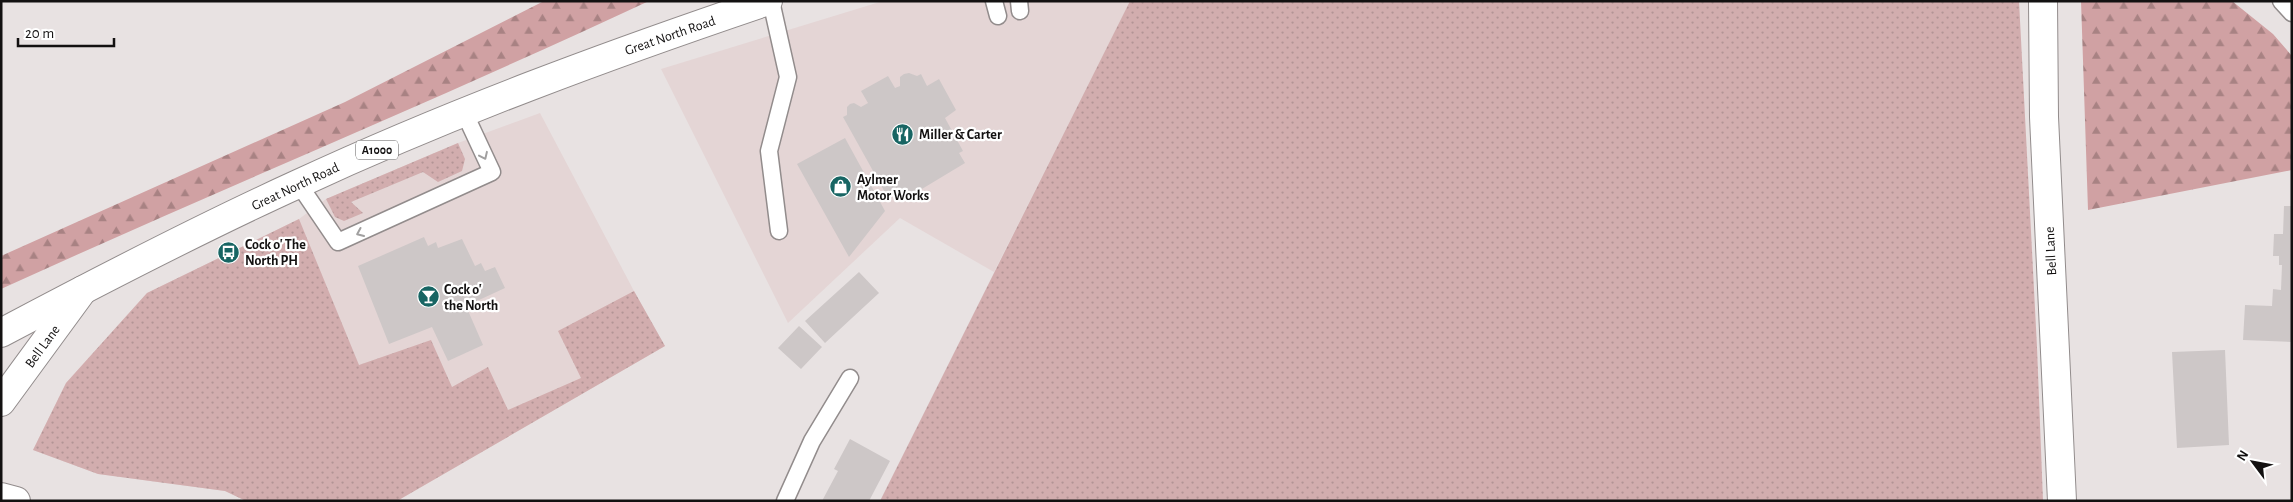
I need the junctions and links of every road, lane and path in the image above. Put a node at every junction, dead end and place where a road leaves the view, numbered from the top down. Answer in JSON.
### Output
{"nodes":[{"id":1,"x":769,"y":1,"type":"edge"},
{"id":2,"x":2043,"y":1,"type":"edge"},
{"id":3,"x":2280,"y":1,"type":"edge"},
{"id":4,"x":2292,"y":13,"type":"edge"},
{"id":5,"x":464,"y":112,"type":"junction"},
{"id":6,"x":298,"y":183,"type":"junction"},
{"id":7,"x":779,"y":231,"type":"dead end"},
{"id":8,"x":83,"y":290,"type":"junction"},
{"id":9,"x":1,"y":333,"type":"edge"},
{"id":10,"x":850,"y":378,"type":"dead end"},
{"id":11,"x":1,"y":402,"type":"edge"},
{"id":12,"x":1,"y":497,"type":"edge"},
{"id":13,"x":16,"y":501,"type":"edge"},
{"id":14,"x":785,"y":501,"type":"edge"},
{"id":15,"x":2062,"y":501,"type":"edge"}],
"edges":[{"from":1,"to":5,"type":"main road","name":"Great North Road","number":"A1000"},
{"from":1,"to":7,"type":"lane"},
{"from":2,"to":15,"type":"main road","name":"Bell Lane"},
{"from":3,"to":4,"type":"lane"},
{"from":5,"to":6,"type":"main road","name":"Great North Road","number":"A1000"},
{"from":5,"to":6,"type":"lane","one_way":true},
{"from":6,"to":8,"type":"main road","name":"Great North Road","number":"A1000"},
{"from":8,"to":9,"type":"main road","name":"Great North Road","number":"A1000"},
{"from":8,"to":11,"type":"main road","name":"Bell Lane"},
{"from":10,"to":14,"type":"lane"},
{"from":12,"to":13,"type":"main road"}]}
